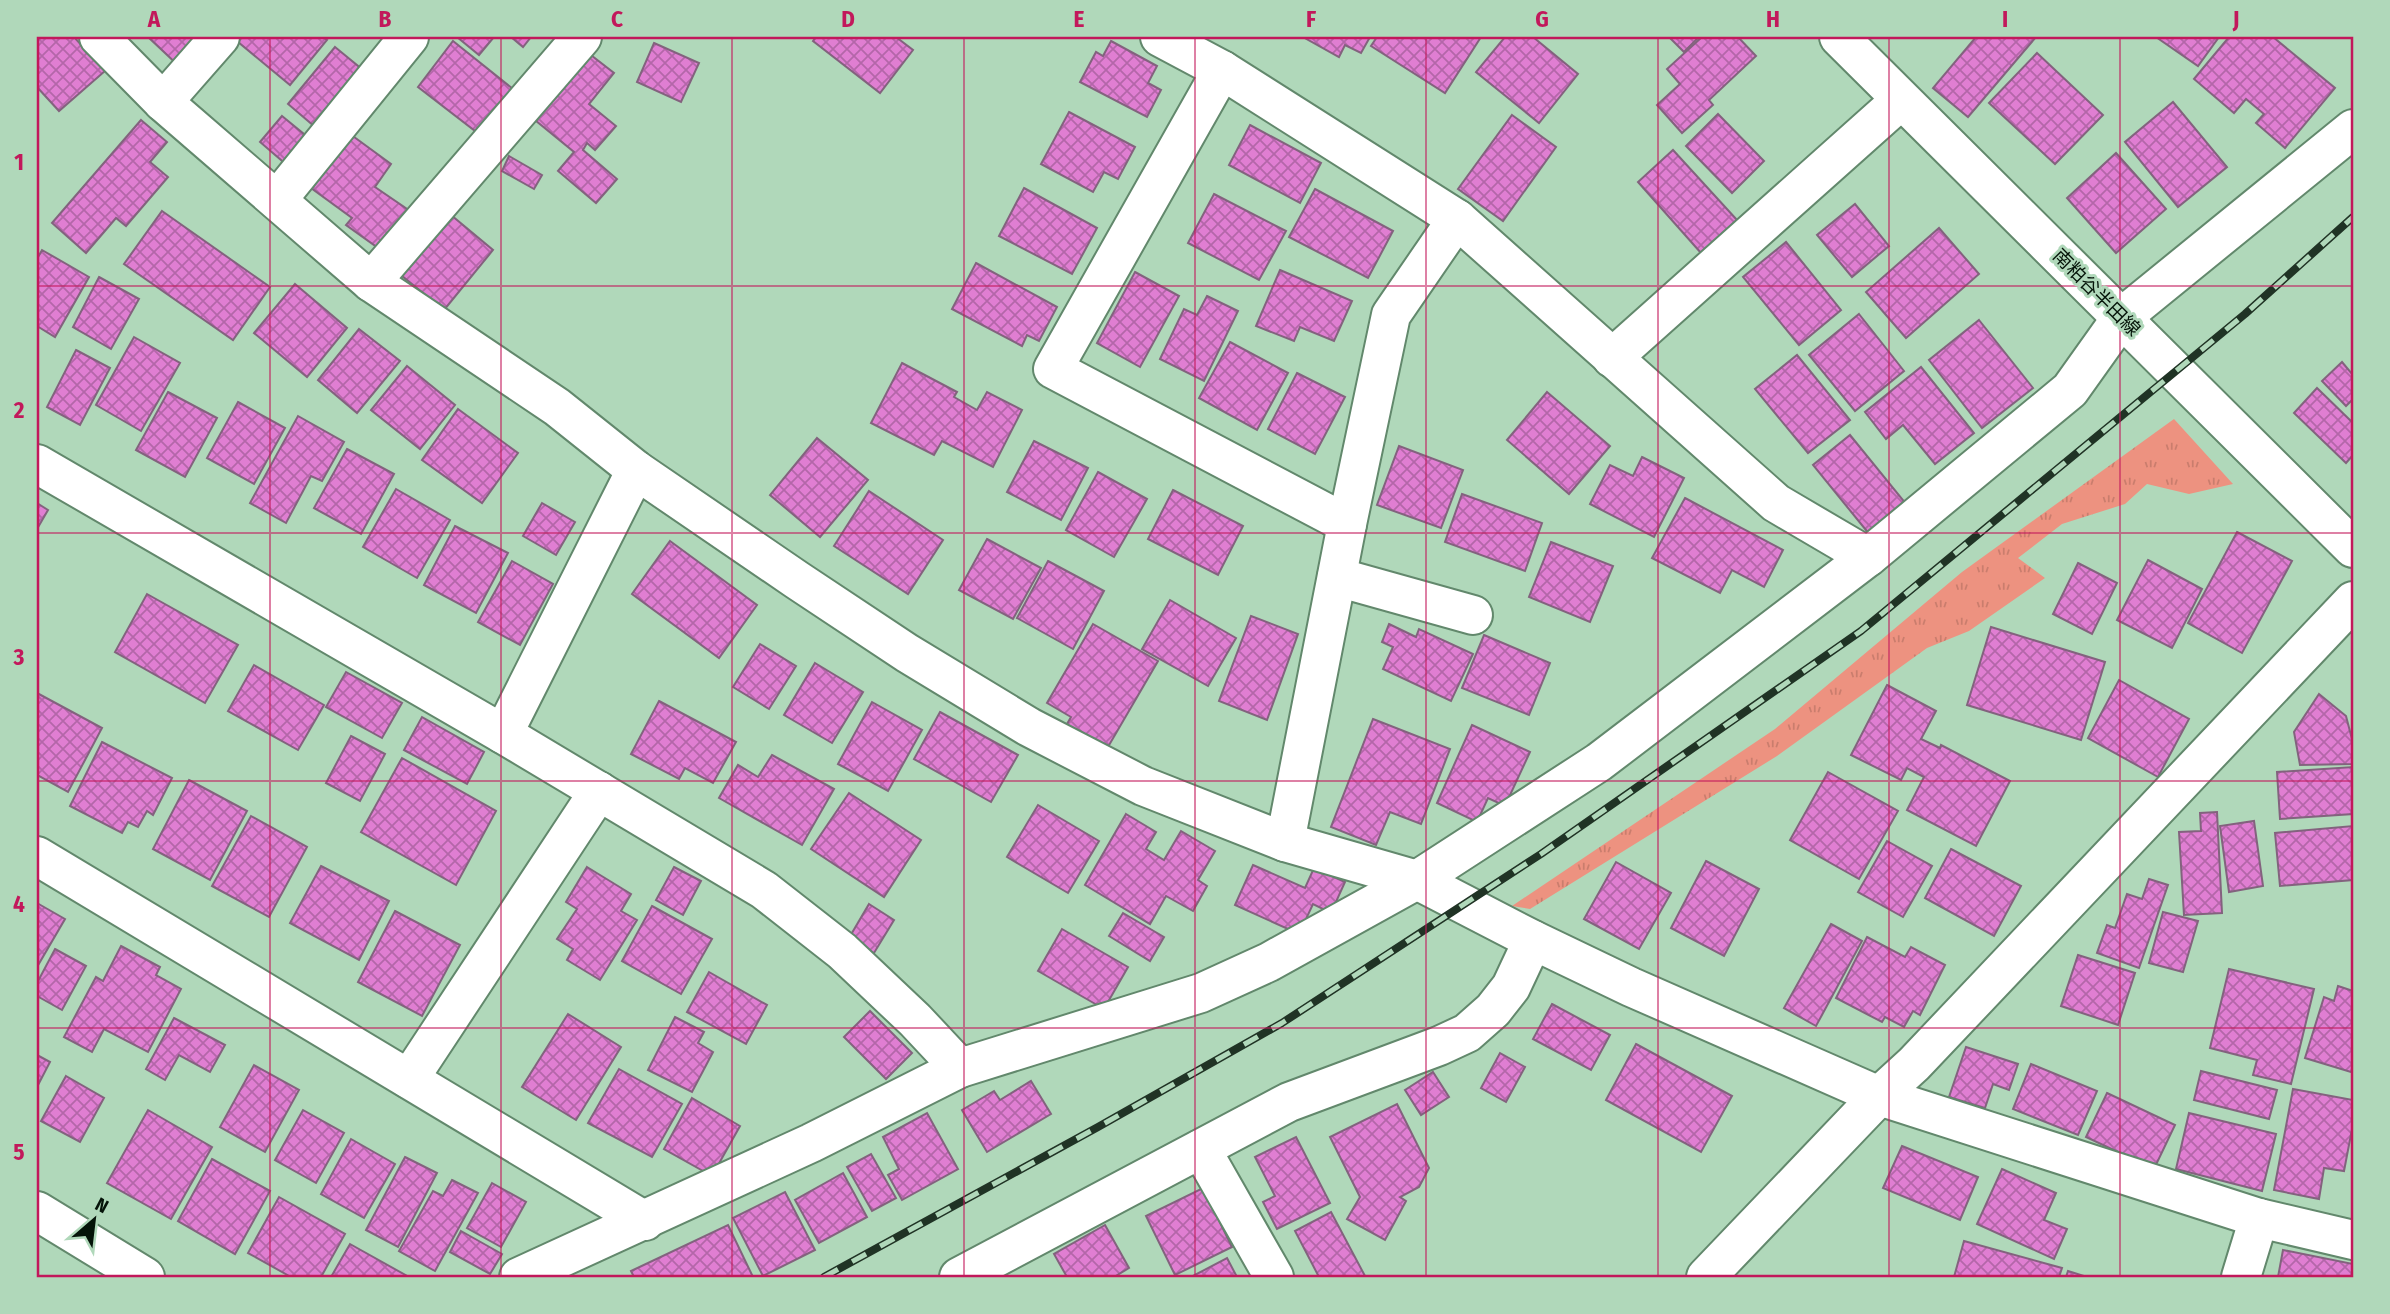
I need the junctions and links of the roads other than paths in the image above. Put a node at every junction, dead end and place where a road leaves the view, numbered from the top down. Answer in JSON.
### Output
{"nodes":[{"id":1,"x":99,"y":37,"type":"edge"},
{"id":2,"x":220,"y":37,"type":"edge"},
{"id":3,"x":409,"y":37,"type":"edge"},
{"id":4,"x":582,"y":37,"type":"edge"},
{"id":5,"x":1160,"y":37,"type":"edge"},
{"id":6,"x":1839,"y":37,"type":"edge"},
{"id":7,"x":1222,"y":69,"type":"junction"},
{"id":8,"x":1901,"y":100,"type":"junction"},
{"id":9,"x":163,"y":102,"type":"junction"},
{"id":10,"x":2353,"y":129,"type":"edge"},
{"id":11,"x":277,"y":200,"type":"junction"},
{"id":12,"x":1457,"y":219,"type":"junction"},
{"id":13,"x":371,"y":282,"type":"junction"},
{"id":14,"x":2122,"y":317,"type":"junction"},
{"id":15,"x":1612,"y":358,"type":"junction"},
{"id":16,"x":37,"y":464,"type":"edge"},
{"id":17,"x":636,"y":470,"type":"junction"},
{"id":18,"x":1347,"y":524,"type":"junction"},
{"id":19,"x":2353,"y":548,"type":"edge"},
{"id":20,"x":1868,"y":557,"type":"junction"},
{"id":21,"x":1337,"y":577,"type":"junction"},
{"id":22,"x":2353,"y":601,"type":"edge"},
{"id":23,"x":1473,"y":615,"type":"dead end"},
{"id":24,"x":503,"y":734,"type":"junction"},
{"id":25,"x":599,"y":791,"type":"junction"},
{"id":26,"x":1285,"y":842,"type":"junction"},
{"id":27,"x":37,"y":856,"type":"edge"},
{"id":28,"x":1417,"y":880,"type":"junction"},
{"id":29,"x":1533,"y":940,"type":"junction"},
{"id":30,"x":960,"y":1068,"type":"junction"},
{"id":31,"x":409,"y":1079,"type":"junction"},
{"id":32,"x":1879,"y":1096,"type":"junction"},
{"id":33,"x":1201,"y":1149,"type":"junction"},
{"id":34,"x":37,"y":1211,"type":"edge"},
{"id":35,"x":2259,"y":1218,"type":"junction"},
{"id":36,"x":645,"y":1220,"type":"junction"},
{"id":37,"x":2353,"y":1240,"type":"edge"},
{"id":38,"x":145,"y":1277,"type":"edge"},
{"id":39,"x":519,"y":1277,"type":"edge"},
{"id":40,"x":959,"y":1277,"type":"edge"},
{"id":41,"x":1274,"y":1277,"type":"edge"},
{"id":42,"x":1706,"y":1277,"type":"edge"},
{"id":43,"x":2241,"y":1277,"type":"edge"}],
"edges":[{"from":1,"to":9,"type":"street"},
{"from":2,"to":9,"type":"street"},
{"from":3,"to":11,"type":"street"},
{"from":4,"to":13,"type":"street"},
{"from":5,"to":7,"type":"street"},
{"from":6,"to":8,"type":"street","name":"南粕谷半田線"},
{"from":7,"to":12,"type":"street"},
{"from":7,"to":18,"type":"street"},
{"from":8,"to":14,"type":"street","name":"南粕谷半田線"},
{"from":8,"to":15,"type":"street"},
{"from":9,"to":11,"type":"street"},
{"from":10,"to":14,"type":"street"},
{"from":11,"to":13,"type":"street"},
{"from":12,"to":15,"type":"street"},
{"from":12,"to":18,"type":"street"},
{"from":13,"to":17,"type":"street"},
{"from":14,"to":19,"type":"street","name":"南粕谷半田線"},
{"from":14,"to":20,"type":"street"},
{"from":15,"to":20,"type":"street"},
{"from":16,"to":24,"type":"street"},
{"from":17,"to":24,"type":"street"},
{"from":17,"to":26,"type":"street"},
{"from":18,"to":21,"type":"street"},
{"from":20,"to":28,"type":"street"},
{"from":21,"to":23,"type":"street"},
{"from":21,"to":26,"type":"street"},
{"from":22,"to":32,"type":"street"},
{"from":24,"to":25,"type":"street"},
{"from":25,"to":30,"type":"street"},
{"from":25,"to":31,"type":"street"},
{"from":26,"to":28,"type":"street"},
{"from":27,"to":31,"type":"street"},
{"from":28,"to":29,"type":"street"},
{"from":28,"to":30,"type":"street"},
{"from":29,"to":32,"type":"street"},
{"from":29,"to":33,"type":"street"},
{"from":30,"to":36,"type":"street"},
{"from":31,"to":36,"type":"street"},
{"from":32,"to":35,"type":"street"},
{"from":32,"to":42,"type":"street"},
{"from":33,"to":40,"type":"street"},
{"from":33,"to":41,"type":"street"},
{"from":34,"to":38,"type":"street"},
{"from":35,"to":37,"type":"street"},
{"from":35,"to":43,"type":"street"},
{"from":36,"to":39,"type":"street"}]}
